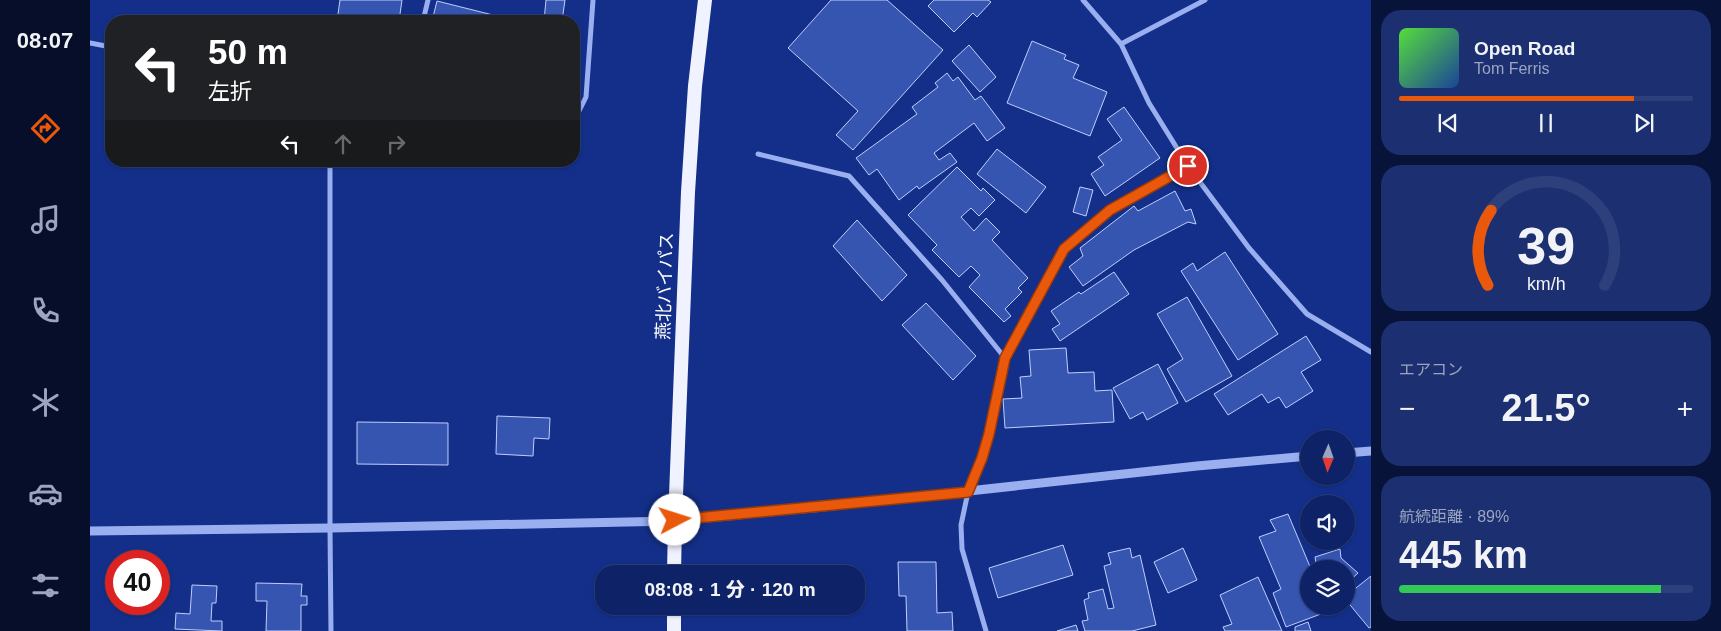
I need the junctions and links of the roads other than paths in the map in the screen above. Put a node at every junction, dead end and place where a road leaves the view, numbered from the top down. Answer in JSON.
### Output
{"nodes":[{"id":1,"x":428,"y":0,"type":"edge"},
{"id":2,"x":593,"y":0,"type":"edge"},
{"id":3,"x":705,"y":0,"type":"edge"},
{"id":4,"x":1083,"y":0,"type":"edge"},
{"id":5,"x":1205,"y":0,"type":"edge"},
{"id":6,"x":424,"y":15,"type":"edge"},
{"id":7,"x":90,"y":43,"type":"edge"},
{"id":8,"x":1121,"y":44,"type":"junction"},
{"id":9,"x":105,"y":47,"type":"edge"},
{"id":10,"x":580,"y":109,"type":"edge"},
{"id":11,"x":758,"y":154,"type":"dead end"},
{"id":12,"x":1188,"y":166,"type":"junction"},
{"id":13,"x":330,"y":167,"type":"edge"},
{"id":14,"x":1371,"y":352,"type":"edge"},
{"id":15,"x":1005,"y":358,"type":"junction"},
{"id":16,"x":1371,"y":451,"type":"edge"},
{"id":17,"x":1355,"y":452,"type":"edge"},
{"id":18,"x":1300,"y":457,"type":"edge"},
{"id":19,"x":968,"y":492,"type":"junction"},
{"id":20,"x":675,"y":520,"type":"junction"},
{"id":21,"x":330,"y":528,"type":"junction"},
{"id":22,"x":90,"y":531,"type":"edge"},
{"id":23,"x":674,"y":565,"type":"edge"},
{"id":24,"x":674,"y":615,"type":"edge"},
{"id":25,"x":331,"y":631,"type":"edge"},
{"id":26,"x":674,"y":631,"type":"edge"},
{"id":27,"x":986,"y":631,"type":"edge"}],
"edges":[{"from":1,"to":6,"type":"street"},
{"from":2,"to":10,"type":"street"},
{"from":3,"to":20,"type":"highway","name":"燕北バイパス"},
{"from":4,"to":8,"type":"street"},
{"from":5,"to":8,"type":"street"},
{"from":7,"to":9,"type":"street"},
{"from":8,"to":12,"type":"street"},
{"from":11,"to":15,"type":"street"},
{"from":12,"to":14,"type":"street"},
{"from":12,"to":15,"type":"street"},
{"from":13,"to":21,"type":"street"},
{"from":15,"to":19,"type":"street"},
{"from":16,"to":17,"type":"street"},
{"from":18,"to":19,"type":"street"},
{"from":19,"to":20,"type":"street"},
{"from":19,"to":27,"type":"street"},
{"from":20,"to":21,"type":"street"},
{"from":20,"to":23,"type":"highway","name":"燕北バイパス"},
{"from":21,"to":22,"type":"street"},
{"from":21,"to":25,"type":"street"},
{"from":24,"to":26,"type":"highway"}]}
